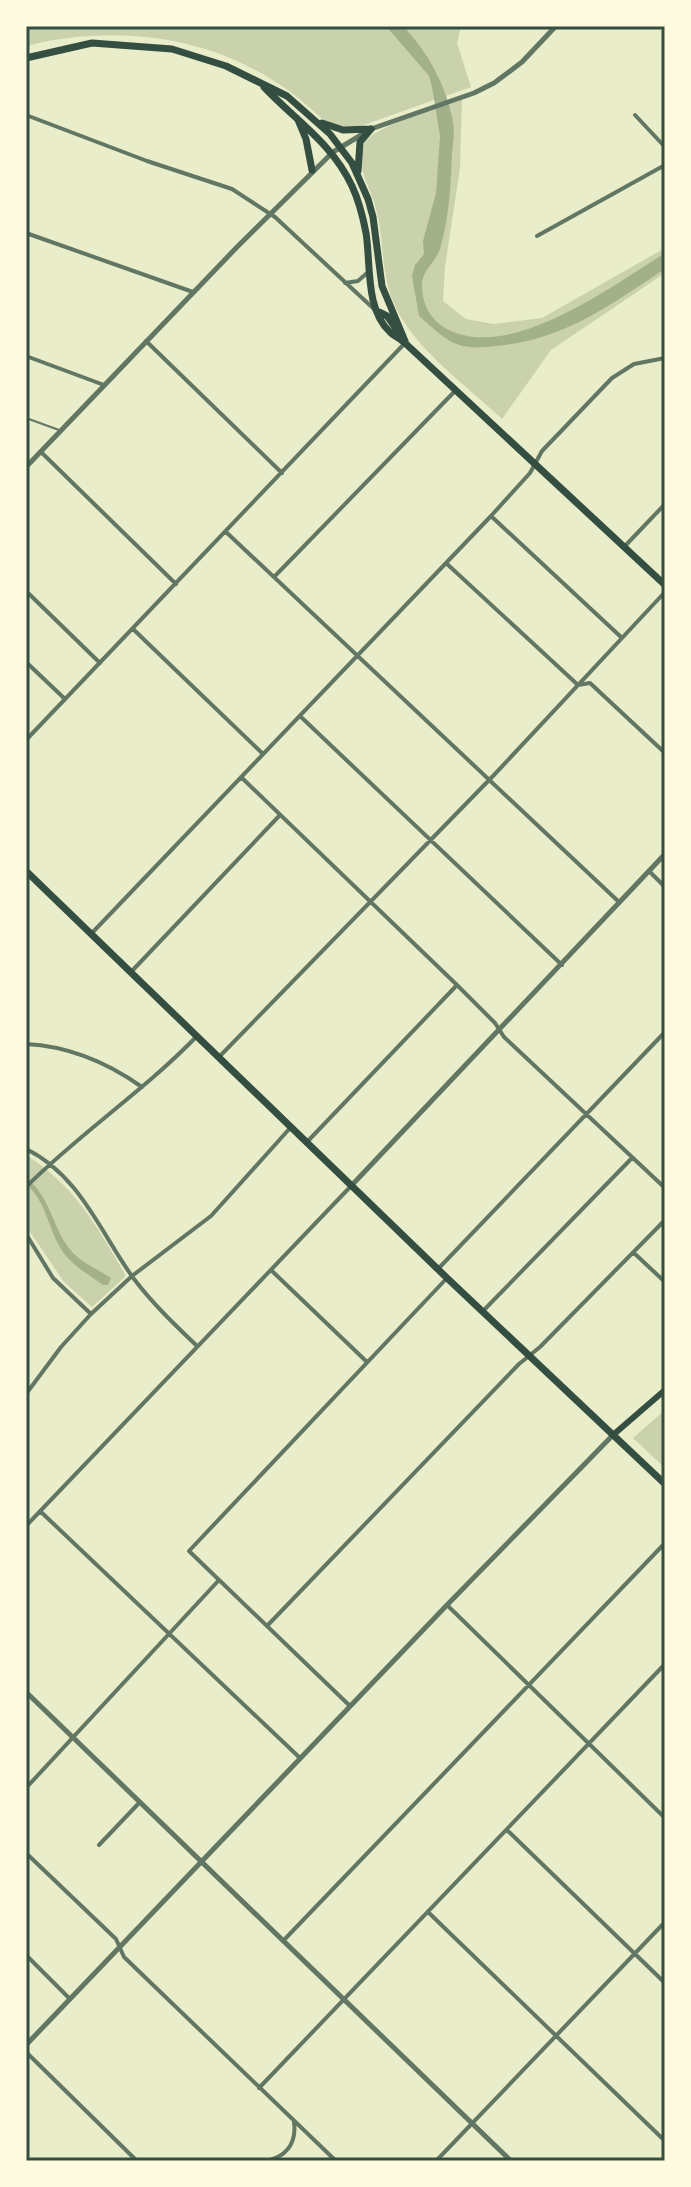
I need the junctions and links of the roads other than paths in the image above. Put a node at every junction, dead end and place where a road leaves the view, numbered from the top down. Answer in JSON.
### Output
{"nodes":[{"id":1,"x":556,"y":26,"type":"edge"},
{"id":2,"x":26,"y":58,"type":"edge"},
{"id":3,"x":264,"y":87,"type":"junction"},
{"id":4,"x":26,"y":115,"type":"edge"},
{"id":5,"x":635,"y":115,"type":"dead end"},
{"id":6,"x":297,"y":118,"type":"junction"},
{"id":7,"x":319,"y":122,"type":"junction"},
{"id":8,"x":371,"y":129,"type":"junction"},
{"id":9,"x":341,"y":146,"type":"junction"},
{"id":10,"x":665,"y":147,"type":"edge"},
{"id":11,"x":333,"y":152,"type":"junction"},
{"id":12,"x":665,"y":165,"type":"edge"},
{"id":13,"x":312,"y":170,"type":"junction"},
{"id":14,"x":358,"y":175,"type":"junction"},
{"id":15,"x":270,"y":213,"type":"junction"},
{"id":16,"x":26,"y":233,"type":"edge"},
{"id":17,"x":537,"y":236,"type":"dead end"},
{"id":18,"x":369,"y":270,"type":"junction"},
{"id":19,"x":345,"y":283,"type":"junction"},
{"id":20,"x":193,"y":292,"type":"junction"},
{"id":21,"x":377,"y":311,"type":"junction"},
{"id":22,"x":146,"y":341,"type":"junction"},
{"id":23,"x":405,"y":343,"type":"junction"},
{"id":24,"x":26,"y":356,"type":"edge"},
{"id":25,"x":665,"y":358,"type":"edge"},
{"id":26,"x":104,"y":385,"type":"junction"},
{"id":27,"x":456,"y":390,"type":"junction"},
{"id":28,"x":26,"y":418,"type":"edge"},
{"id":29,"x":60,"y":431,"type":"junction"},
{"id":30,"x":41,"y":452,"type":"junction"},
{"id":31,"x":535,"y":463,"type":"junction"},
{"id":32,"x":26,"y":467,"type":"edge"},
{"id":33,"x":282,"y":473,"type":"junction"},
{"id":34,"x":665,"y":504,"type":"edge"},
{"id":35,"x":491,"y":516,"type":"junction"},
{"id":36,"x":226,"y":532,"type":"junction"},
{"id":37,"x":625,"y":546,"type":"junction"},
{"id":38,"x":446,"y":563,"type":"junction"},
{"id":39,"x":274,"y":577,"type":"junction"},
{"id":40,"x":176,"y":584,"type":"junction"},
{"id":41,"x":665,"y":585,"type":"edge"},
{"id":42,"x":26,"y":591,"type":"edge"},
{"id":43,"x":665,"y":592,"type":"edge"},
{"id":44,"x":133,"y":629,"type":"junction"},
{"id":45,"x":622,"y":638,"type":"junction"},
{"id":46,"x":357,"y":657,"type":"junction"},
{"id":47,"x":26,"y":662,"type":"edge"},
{"id":48,"x":100,"y":663,"type":"junction"},
{"id":49,"x":578,"y":685,"type":"junction"},
{"id":50,"x":65,"y":699,"type":"junction"},
{"id":51,"x":300,"y":716,"type":"junction"},
{"id":52,"x":26,"y":740,"type":"edge"},
{"id":53,"x":665,"y":753,"type":"edge"},
{"id":54,"x":263,"y":754,"type":"junction"},
{"id":55,"x":241,"y":777,"type":"junction"},
{"id":56,"x":489,"y":780,"type":"junction"},
{"id":57,"x":280,"y":815,"type":"junction"},
{"id":58,"x":430,"y":839,"type":"junction"},
{"id":59,"x":665,"y":854,"type":"edge"},
{"id":60,"x":26,"y":871,"type":"edge"},
{"id":61,"x":649,"y":871,"type":"junction"},
{"id":62,"x":665,"y":887,"type":"edge"},
{"id":63,"x":370,"y":900,"type":"junction"},
{"id":64,"x":619,"y":902,"type":"junction"},
{"id":65,"x":91,"y":934,"type":"junction"},
{"id":66,"x":562,"y":965,"type":"junction"},
{"id":67,"x":131,"y":972,"type":"junction"},
{"id":68,"x":457,"y":985,"type":"junction"},
{"id":69,"x":499,"y":1031,"type":"junction"},
{"id":70,"x":665,"y":1032,"type":"edge"},
{"id":71,"x":197,"y":1036,"type":"junction"},
{"id":72,"x":26,"y":1044,"type":"edge"},
{"id":73,"x":219,"y":1057,"type":"junction"},
{"id":74,"x":143,"y":1088,"type":"junction"},
{"id":75,"x":587,"y":1116,"type":"junction"},
{"id":76,"x":291,"y":1127,"type":"junction"},
{"id":77,"x":307,"y":1142,"type":"junction"},
{"id":78,"x":26,"y":1149,"type":"edge"},
{"id":79,"x":632,"y":1158,"type":"junction"},
{"id":80,"x":49,"y":1164,"type":"junction"},
{"id":81,"x":352,"y":1185,"type":"junction"},
{"id":82,"x":26,"y":1187,"type":"edge"},
{"id":83,"x":665,"y":1188,"type":"edge"},
{"id":84,"x":665,"y":1220,"type":"edge"},
{"id":85,"x":26,"y":1234,"type":"edge"},
{"id":86,"x":634,"y":1253,"type":"junction"},
{"id":87,"x":438,"y":1269,"type":"junction"},
{"id":88,"x":271,"y":1270,"type":"junction"},
{"id":89,"x":132,"y":1276,"type":"junction"},
{"id":90,"x":447,"y":1278,"type":"junction"},
{"id":91,"x":665,"y":1282,"type":"edge"},
{"id":92,"x":483,"y":1311,"type":"junction"},
{"id":93,"x":91,"y":1314,"type":"junction"},
{"id":94,"x":197,"y":1346,"type":"junction"},
{"id":95,"x":531,"y":1355,"type":"junction"},
{"id":96,"x":368,"y":1363,"type":"junction"},
{"id":97,"x":665,"y":1390,"type":"edge"},
{"id":98,"x":26,"y":1394,"type":"edge"},
{"id":99,"x":613,"y":1435,"type":"junction"},
{"id":100,"x":665,"y":1484,"type":"edge"},
{"id":101,"x":40,"y":1511,"type":"junction"},
{"id":102,"x":26,"y":1526,"type":"edge"},
{"id":103,"x":665,"y":1543,"type":"edge"},
{"id":104,"x":219,"y":1580,"type":"junction"},
{"id":105,"x":447,"y":1605,"type":"junction"},
{"id":106,"x":267,"y":1626,"type":"junction"},
{"id":107,"x":168,"y":1634,"type":"junction"},
{"id":108,"x":665,"y":1664,"type":"edge"},
{"id":109,"x":529,"y":1686,"type":"junction"},
{"id":110,"x":26,"y":1692,"type":"edge"},
{"id":111,"x":350,"y":1706,"type":"junction"},
{"id":112,"x":73,"y":1738,"type":"junction"},
{"id":113,"x":589,"y":1744,"type":"junction"},
{"id":114,"x":300,"y":1758,"type":"junction"},
{"id":115,"x":26,"y":1788,"type":"edge"},
{"id":116,"x":140,"y":1802,"type":"junction"},
{"id":117,"x":665,"y":1818,"type":"edge"},
{"id":118,"x":507,"y":1830,"type":"junction"},
{"id":119,"x":99,"y":1845,"type":"dead end"},
{"id":120,"x":26,"y":1853,"type":"edge"},
{"id":121,"x":202,"y":1862,"type":"junction"},
{"id":122,"x":428,"y":1912,"type":"junction"},
{"id":123,"x":665,"y":1922,"type":"edge"},
{"id":124,"x":283,"y":1941,"type":"junction"},
{"id":125,"x":119,"y":1948,"type":"junction"},
{"id":126,"x":634,"y":1954,"type":"junction"},
{"id":127,"x":26,"y":1955,"type":"edge"},
{"id":128,"x":665,"y":1983,"type":"edge"},
{"id":129,"x":343,"y":1998,"type":"junction"},
{"id":130,"x":70,"y":1999,"type":"junction"},
{"id":131,"x":556,"y":2035,"type":"junction"},
{"id":132,"x":26,"y":2045,"type":"edge"},
{"id":133,"x":26,"y":2052,"type":"edge"},
{"id":134,"x":259,"y":2088,"type":"junction"},
{"id":135,"x":293,"y":2119,"type":"junction"},
{"id":136,"x":472,"y":2123,"type":"junction"},
{"id":137,"x":665,"y":2141,"type":"edge"},
{"id":138,"x":137,"y":2161,"type":"edge"},
{"id":139,"x":225,"y":2161,"type":"edge"},
{"id":140,"x":232,"y":2161,"type":"edge"},
{"id":141,"x":263,"y":2161,"type":"edge"},
{"id":142,"x":336,"y":2161,"type":"edge"},
{"id":143,"x":436,"y":2161,"type":"edge"},
{"id":144,"x":511,"y":2161,"type":"edge"}],
"edges":[{"from":1,"to":8,"type":"street"},
{"from":2,"to":3,"type":"main road"},
{"from":3,"to":6,"type":"main road"},
{"from":3,"to":7,"type":"main road"},
{"from":4,"to":15,"type":"street"},
{"from":5,"to":10,"type":"street"},
{"from":6,"to":11,"type":"main road"},
{"from":6,"to":13,"type":"main road"},
{"from":7,"to":8,"type":"main road"},
{"from":7,"to":9,"type":"main road"},
{"from":8,"to":9,"type":"street"},
{"from":8,"to":14,"type":"main road"},
{"from":9,"to":11,"type":"street"},
{"from":9,"to":14,"type":"main road"},
{"from":11,"to":13,"type":"street"},
{"from":11,"to":18,"type":"main road"},
{"from":12,"to":17,"type":"street"},
{"from":13,"to":15,"type":"street"},
{"from":14,"to":23,"type":"main road"},
{"from":15,"to":19,"type":"street"},
{"from":15,"to":20,"type":"street"},
{"from":16,"to":20,"type":"street"},
{"from":18,"to":19,"type":"street"},
{"from":18,"to":21,"type":"main road"},
{"from":19,"to":21,"type":"street"},
{"from":20,"to":22,"type":"street"},
{"from":21,"to":23,"type":"main road"},
{"from":22,"to":26,"type":"street"},
{"from":22,"to":33,"type":"street"},
{"from":23,"to":27,"type":"main road"},
{"from":23,"to":33,"type":"street"},
{"from":24,"to":26,"type":"street"},
{"from":25,"to":31,"type":"street"},
{"from":26,"to":29,"type":"street"},
{"from":27,"to":31,"type":"main road"},
{"from":27,"to":39,"type":"street"},
{"from":28,"to":29,"type":"lane"},
{"from":29,"to":30,"type":"street"},
{"from":30,"to":32,"type":"street"},
{"from":30,"to":40,"type":"street"},
{"from":31,"to":35,"type":"street"},
{"from":31,"to":37,"type":"main road"},
{"from":33,"to":36,"type":"street"},
{"from":34,"to":37,"type":"street"},
{"from":35,"to":38,"type":"street"},
{"from":35,"to":45,"type":"street"},
{"from":36,"to":39,"type":"street"},
{"from":36,"to":40,"type":"street"},
{"from":37,"to":41,"type":"main road"},
{"from":38,"to":46,"type":"street"},
{"from":38,"to":49,"type":"street"},
{"from":39,"to":46,"type":"street"},
{"from":40,"to":44,"type":"street"},
{"from":42,"to":48,"type":"street"},
{"from":43,"to":45,"type":"street"},
{"from":44,"to":48,"type":"street"},
{"from":44,"to":54,"type":"street"},
{"from":45,"to":49,"type":"street"},
{"from":46,"to":51,"type":"street"},
{"from":46,"to":56,"type":"street"},
{"from":47,"to":50,"type":"street"},
{"from":48,"to":50,"type":"street"},
{"from":49,"to":53,"type":"street"},
{"from":49,"to":56,"type":"street"},
{"from":50,"to":52,"type":"street"},
{"from":51,"to":54,"type":"street"},
{"from":51,"to":58,"type":"street"},
{"from":54,"to":55,"type":"street"},
{"from":55,"to":57,"type":"street"},
{"from":55,"to":65,"type":"street"},
{"from":56,"to":58,"type":"street"},
{"from":56,"to":64,"type":"street"},
{"from":57,"to":63,"type":"street"},
{"from":57,"to":67,"type":"street"},
{"from":58,"to":63,"type":"street"},
{"from":58,"to":66,"type":"street"},
{"from":59,"to":61,"type":"street"},
{"from":60,"to":65,"type":"main road"},
{"from":61,"to":62,"type":"street"},
{"from":61,"to":64,"type":"street"},
{"from":63,"to":68,"type":"street"},
{"from":63,"to":73,"type":"street"},
{"from":64,"to":66,"type":"street"},
{"from":65,"to":67,"type":"main road"},
{"from":66,"to":69,"type":"street"},
{"from":67,"to":71,"type":"main road"},
{"from":68,"to":69,"type":"street"},
{"from":68,"to":77,"type":"street"},
{"from":69,"to":75,"type":"street"},
{"from":69,"to":81,"type":"street"},
{"from":70,"to":75,"type":"street"},
{"from":71,"to":73,"type":"main road"},
{"from":71,"to":74,"type":"street"},
{"from":72,"to":74,"type":"street"},
{"from":73,"to":76,"type":"main road"},
{"from":74,"to":80,"type":"street"},
{"from":75,"to":79,"type":"street"},
{"from":75,"to":87,"type":"street"},
{"from":76,"to":77,"type":"main road"},
{"from":76,"to":89,"type":"street"},
{"from":77,"to":81,"type":"main road"},
{"from":78,"to":80,"type":"street"},
{"from":79,"to":83,"type":"street"},
{"from":79,"to":92,"type":"street"},
{"from":80,"to":82,"type":"street"},
{"from":80,"to":89,"type":"street"},
{"from":81,"to":87,"type":"main road"},
{"from":81,"to":88,"type":"street"},
{"from":84,"to":86,"type":"street"},
{"from":85,"to":93,"type":"street"},
{"from":86,"to":91,"type":"street"},
{"from":86,"to":95,"type":"street"},
{"from":87,"to":90,"type":"main road"},
{"from":88,"to":94,"type":"street"},
{"from":88,"to":96,"type":"street"},
{"from":89,"to":93,"type":"street"},
{"from":89,"to":94,"type":"street"},
{"from":90,"to":92,"type":"main road"},
{"from":90,"to":96,"type":"street"},
{"from":92,"to":95,"type":"main road"},
{"from":93,"to":98,"type":"street"},
{"from":94,"to":101,"type":"street"},
{"from":95,"to":99,"type":"main road"},
{"from":95,"to":106,"type":"street"},
{"from":96,"to":104,"type":"street"},
{"from":97,"to":99,"type":"main road"},
{"from":99,"to":100,"type":"main road"},
{"from":99,"to":105,"type":"street"},
{"from":101,"to":102,"type":"street"},
{"from":101,"to":107,"type":"street"},
{"from":103,"to":109,"type":"street"},
{"from":104,"to":106,"type":"street"},
{"from":104,"to":107,"type":"street"},
{"from":105,"to":109,"type":"street"},
{"from":105,"to":111,"type":"street"},
{"from":106,"to":111,"type":"street"},
{"from":107,"to":112,"type":"street"},
{"from":107,"to":114,"type":"street"},
{"from":108,"to":113,"type":"street"},
{"from":109,"to":113,"type":"street"},
{"from":109,"to":124,"type":"street"},
{"from":110,"to":112,"type":"street"},
{"from":111,"to":114,"type":"street"},
{"from":112,"to":115,"type":"street"},
{"from":112,"to":116,"type":"street"},
{"from":113,"to":117,"type":"street"},
{"from":113,"to":118,"type":"street"},
{"from":114,"to":121,"type":"street"},
{"from":116,"to":119,"type":"street"},
{"from":116,"to":121,"type":"street"},
{"from":118,"to":122,"type":"street"},
{"from":118,"to":126,"type":"street"},
{"from":120,"to":125,"type":"street"},
{"from":121,"to":124,"type":"street"},
{"from":121,"to":125,"type":"street"},
{"from":122,"to":129,"type":"street"},
{"from":122,"to":131,"type":"street"},
{"from":123,"to":126,"type":"street"},
{"from":124,"to":129,"type":"street"},
{"from":125,"to":130,"type":"street"},
{"from":125,"to":134,"type":"street"},
{"from":126,"to":128,"type":"street"},
{"from":126,"to":131,"type":"street"},
{"from":127,"to":130,"type":"street"},
{"from":129,"to":134,"type":"street"},
{"from":129,"to":136,"type":"street"},
{"from":130,"to":132,"type":"street"},
{"from":131,"to":136,"type":"street"},
{"from":131,"to":137,"type":"street"},
{"from":133,"to":138,"type":"street"},
{"from":134,"to":135,"type":"street"},
{"from":135,"to":141,"type":"street"},
{"from":135,"to":142,"type":"street"},
{"from":136,"to":143,"type":"street"},
{"from":136,"to":144,"type":"street"},
{"from":139,"to":140,"type":"street"}]}
